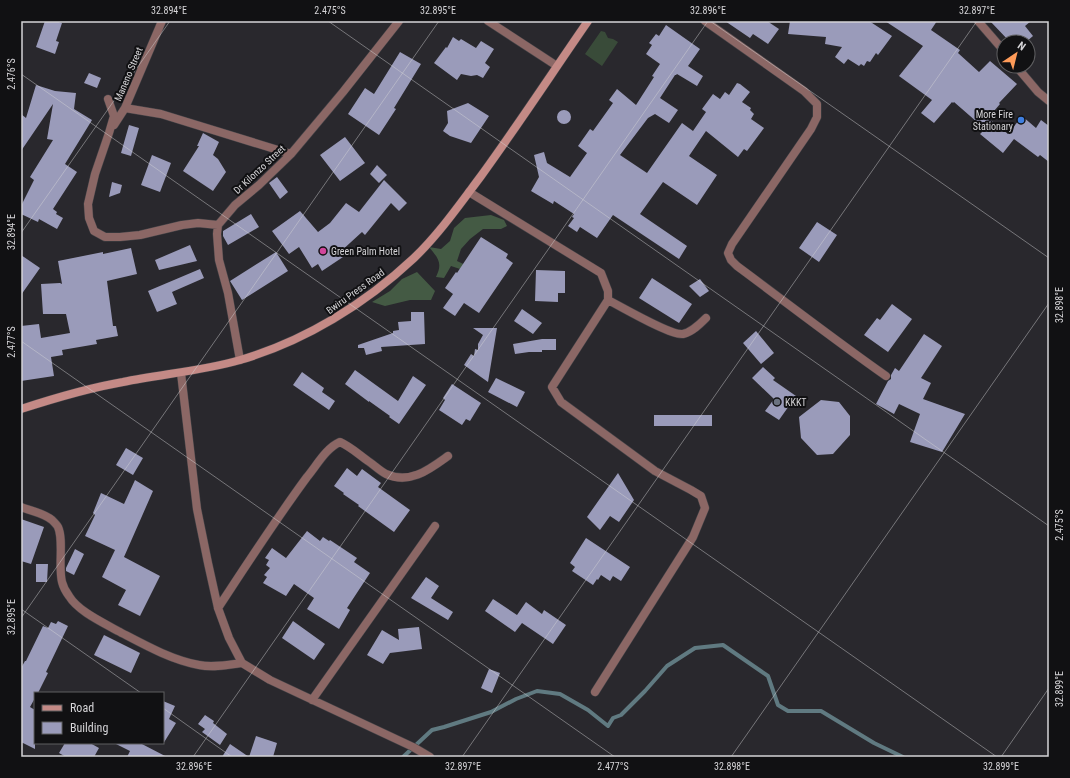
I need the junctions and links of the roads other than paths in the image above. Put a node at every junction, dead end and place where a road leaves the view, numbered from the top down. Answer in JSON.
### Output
{"nodes":[{"id":1,"x":162,"y":21,"type":"edge"},
{"id":2,"x":399,"y":21,"type":"edge"},
{"id":3,"x":488,"y":21,"type":"edge"},
{"id":4,"x":588,"y":21,"type":"edge"},
{"id":5,"x":705,"y":21,"type":"edge"},
{"id":6,"x":978,"y":21,"type":"edge"},
{"id":7,"x":996,"y":42,"type":"edge"},
{"id":8,"x":557,"y":66,"type":"junction"},
{"id":9,"x":1023,"y":74,"type":"edge"},
{"id":10,"x":108,"y":99,"type":"dead end"},
{"id":11,"x":1049,"y":101,"type":"edge"},
{"id":12,"x":125,"y":108,"type":"junction"},
{"id":13,"x":109,"y":133,"type":"junction"},
{"id":14,"x":291,"y":154,"type":"junction"},
{"id":15,"x":470,"y":192,"type":"junction"},
{"id":16,"x":218,"y":225,"type":"junction"},
{"id":17,"x":608,"y":300,"type":"junction"},
{"id":18,"x":706,"y":318,"type":"dead end"},
{"id":19,"x":240,"y":360,"type":"junction"},
{"id":20,"x":181,"y":373,"type":"junction"},
{"id":21,"x":886,"y":376,"type":"dead end"},
{"id":22,"x":21,"y":409,"type":"edge"},
{"id":23,"x":448,"y":456,"type":"dead end"},
{"id":24,"x":21,"y":508,"type":"edge"},
{"id":25,"x":435,"y":526,"type":"dead end"},
{"id":26,"x":218,"y":608,"type":"junction"},
{"id":27,"x":242,"y":663,"type":"junction"},
{"id":28,"x":595,"y":692,"type":"dead end"},
{"id":29,"x":312,"y":700,"type":"junction"},
{"id":30,"x":430,"y":757,"type":"edge"}],
"edges":[{"from":1,"to":12,"type":"street","name":"Maneno Street"},
{"from":2,"to":14,"type":"street","name":"Dr Kilonzo Street"},
{"from":3,"to":8,"type":"street"},
{"from":4,"to":8,"type":"street","name":"Bwiru Press Road"},
{"from":5,"to":21,"type":"street"},
{"from":6,"to":7,"type":"street"},
{"from":8,"to":15,"type":"street","name":"Bwiru Press Road"},
{"from":9,"to":11,"type":"street"},
{"from":10,"to":13,"type":"street"},
{"from":12,"to":13,"type":"street","name":"Maneno Street"},
{"from":12,"to":14,"type":"street"},
{"from":13,"to":16,"type":"street"},
{"from":14,"to":16,"type":"street","name":"Dr Kilonzo Street"},
{"from":15,"to":17,"type":"street"},
{"from":15,"to":19,"type":"street","name":"Bwiru Press Road"},
{"from":16,"to":19,"type":"street"},
{"from":17,"to":18,"type":"street"},
{"from":17,"to":28,"type":"street"},
{"from":19,"to":20,"type":"street","name":"Bwiru Press Road"},
{"from":20,"to":22,"type":"street","name":"Bwiru Press Road"},
{"from":20,"to":26,"type":"street"},
{"from":23,"to":26,"type":"street"},
{"from":24,"to":27,"type":"street"},
{"from":25,"to":29,"type":"street"},
{"from":26,"to":27,"type":"street"},
{"from":27,"to":29,"type":"street"},
{"from":29,"to":30,"type":"street"}]}
